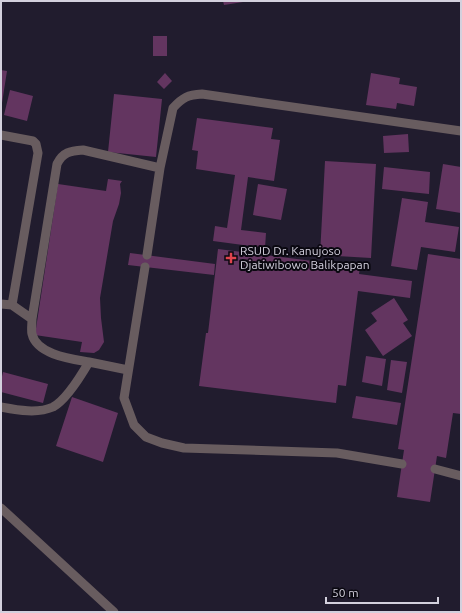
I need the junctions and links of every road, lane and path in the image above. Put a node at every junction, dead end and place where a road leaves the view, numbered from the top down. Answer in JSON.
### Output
{"nodes":[{"id":1,"x":461,"y":131,"type":"edge"},
{"id":2,"x":1,"y":135,"type":"edge"},
{"id":3,"x":160,"y":168,"type":"junction"},
{"id":4,"x":147,"y":255,"type":"dead end"},
{"id":5,"x":146,"y":267,"type":"dead end"},
{"id":6,"x":1,"y":304,"type":"edge"},
{"id":7,"x":12,"y":305,"type":"junction"},
{"id":8,"x":32,"y":319,"type":"junction"},
{"id":9,"x":89,"y":362,"type":"junction"},
{"id":10,"x":128,"y":370,"type":"junction"},
{"id":11,"x":1,"y":407,"type":"edge"},
{"id":12,"x":402,"y":464,"type":"dead end"},
{"id":13,"x":435,"y":469,"type":"dead end"},
{"id":14,"x":461,"y":476,"type":"edge"},
{"id":15,"x":1,"y":508,"type":"edge"},
{"id":16,"x":114,"y":612,"type":"edge"}],
"edges":[{"from":1,"to":3,"type":"lane"},
{"from":2,"to":7,"type":"lane"},
{"from":3,"to":4,"type":"lane"},
{"from":3,"to":8,"type":"lane"},
{"from":5,"to":10,"type":"lane"},
{"from":6,"to":7,"type":"lane"},
{"from":7,"to":8,"type":"lane"},
{"from":8,"to":9,"type":"lane"},
{"from":9,"to":10,"type":"lane"},
{"from":9,"to":11,"type":"lane"},
{"from":10,"to":12,"type":"lane"},
{"from":13,"to":14,"type":"lane"},
{"from":15,"to":16,"type":"lane"}]}
